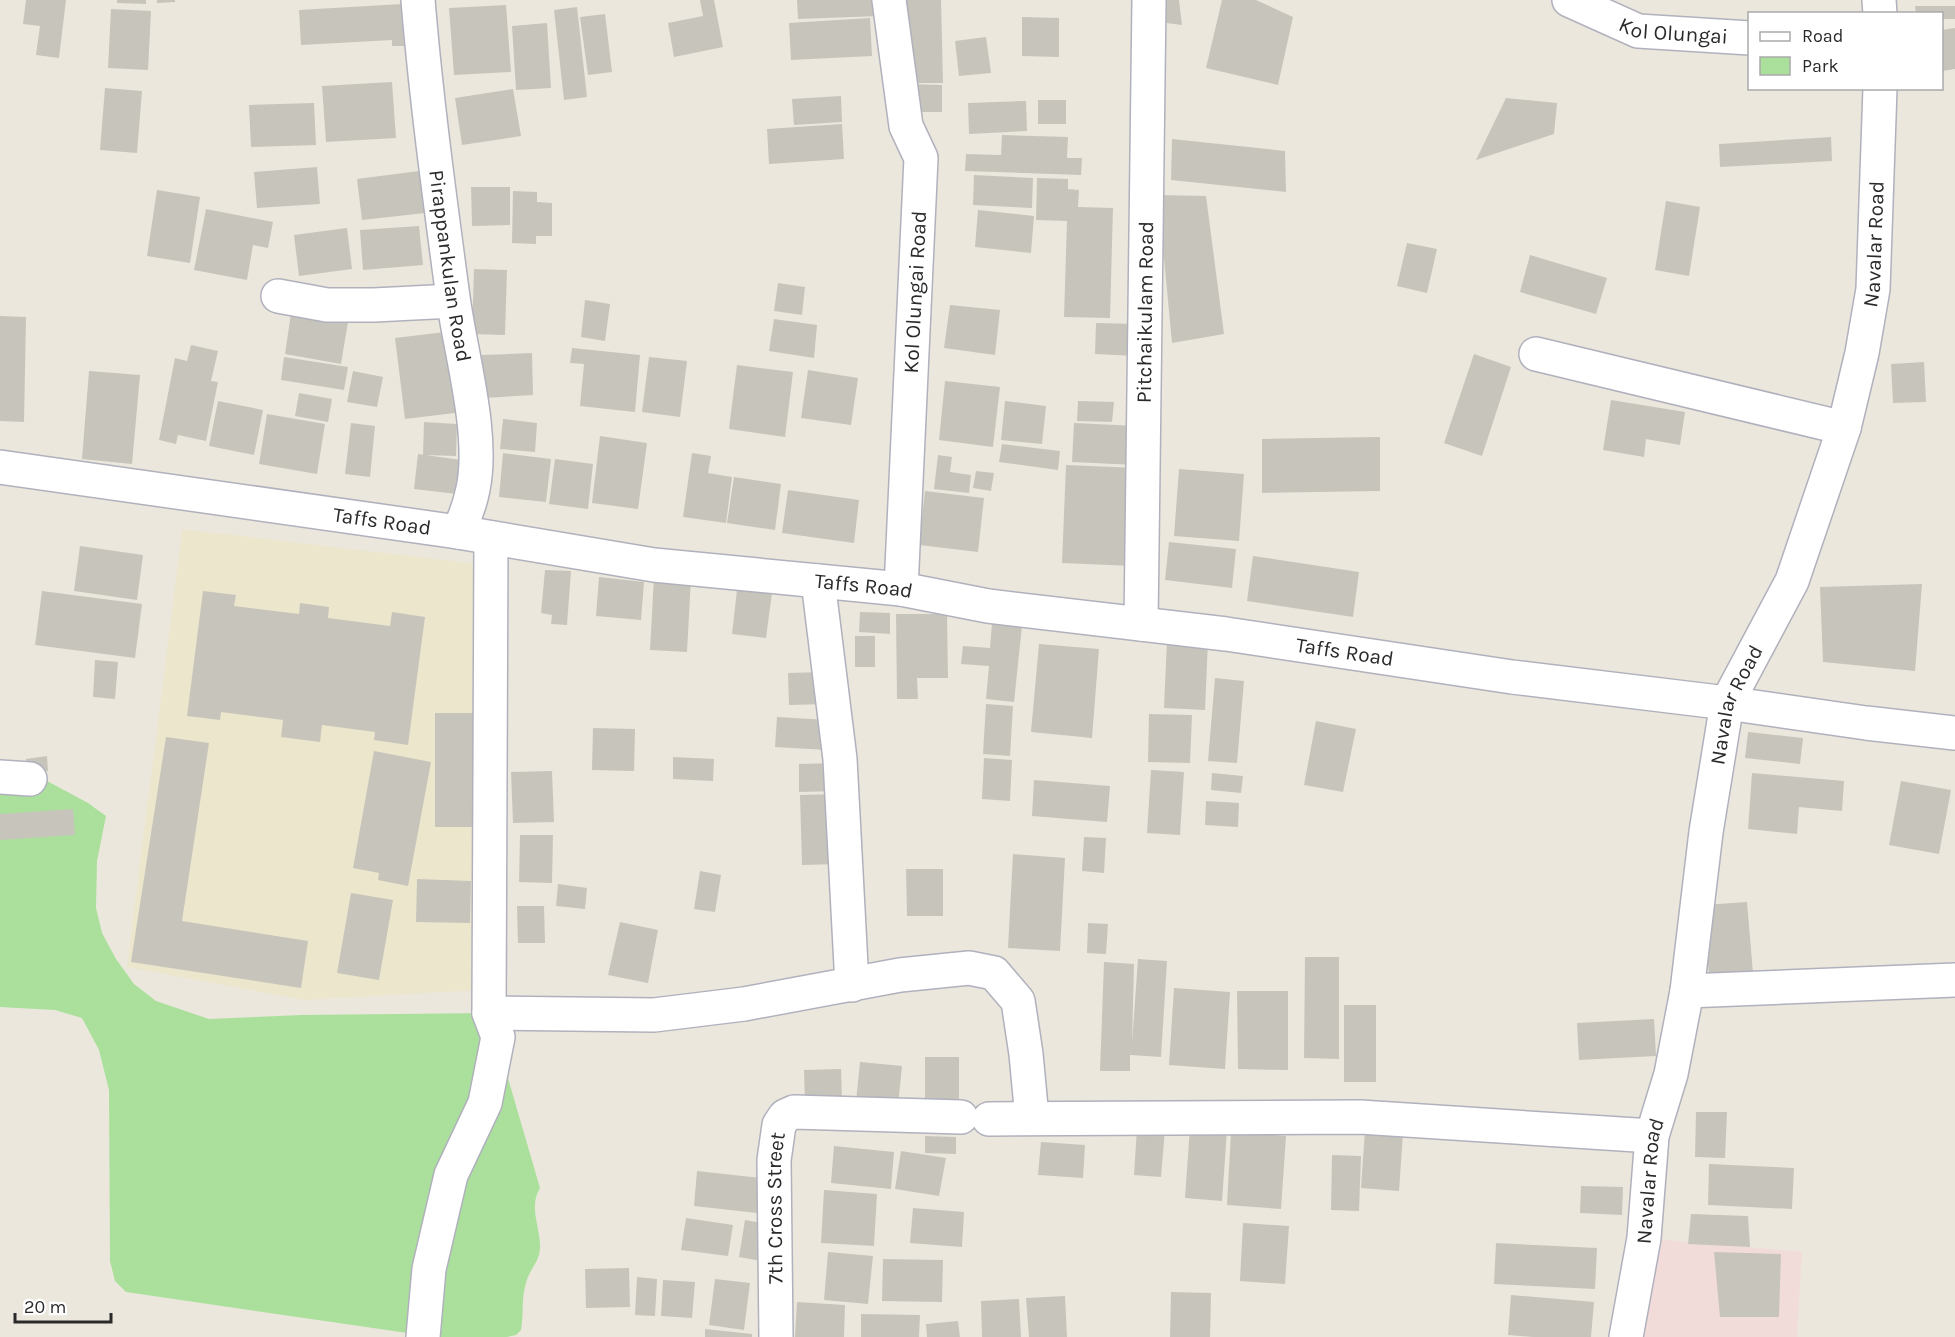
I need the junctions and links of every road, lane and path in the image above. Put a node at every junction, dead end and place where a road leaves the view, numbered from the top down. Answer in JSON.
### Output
{"nodes":[{"id":1,"x":417,"y":0,"type":"edge"},
{"id":2,"x":889,"y":0,"type":"edge"},
{"id":3,"x":1149,"y":0,"type":"edge"},
{"id":4,"x":1569,"y":0,"type":"edge"},
{"id":5,"x":1748,"y":38,"type":"edge"},
{"id":6,"x":1880,"y":90,"type":"edge"},
{"id":7,"x":278,"y":296,"type":"dead end"},
{"id":8,"x":453,"y":301,"type":"junction"},
{"id":9,"x":1536,"y":354,"type":"dead end"},
{"id":10,"x":1844,"y":428,"type":"junction"},
{"id":11,"x":0,"y":467,"type":"edge"},
{"id":12,"x":458,"y":532,"type":"junction"},
{"id":13,"x":491,"y":538,"type":"junction"},
{"id":14,"x":818,"y":581,"type":"junction"},
{"id":15,"x":901,"y":589,"type":"junction"},
{"id":16,"x":1141,"y":624,"type":"junction"},
{"id":17,"x":1727,"y":704,"type":"junction"},
{"id":18,"x":1955,"y":733,"type":"edge"},
{"id":19,"x":1955,"y":980,"type":"edge"},
{"id":20,"x":852,"y":985,"type":"junction"},
{"id":21,"x":1687,"y":992,"type":"junction"},
{"id":22,"x":489,"y":1013,"type":"junction"},
{"id":23,"x":1032,"y":1119,"type":"junction"},
{"id":24,"x":1652,"y":1136,"type":"junction"},
{"id":25,"x":423,"y":1337,"type":"edge"},
{"id":26,"x":776,"y":1337,"type":"edge"},
{"id":27,"x":1626,"y":1337,"type":"edge"}],
"edges":[{"from":1,"to":8,"type":"street","name":"Pirappankulan Road"},
{"from":2,"to":15,"type":"street","name":"Kol Olungai Road"},
{"from":3,"to":16,"type":"street","name":"Pitchaikulam Road"},
{"from":4,"to":5,"type":"street","name":"Kol Olungai"},
{"from":6,"to":10,"type":"street","name":"Navalar Road"},
{"from":7,"to":8,"type":"street"},
{"from":8,"to":12,"type":"street","name":"Pirappankulan Road"},
{"from":9,"to":10,"type":"street"},
{"from":10,"to":17,"type":"street","name":"Navalar Road"},
{"from":11,"to":12,"type":"street","name":"Taffs Road"},
{"from":12,"to":13,"type":"street","name":"Taffs Road"},
{"from":13,"to":14,"type":"street","name":"Taffs Road"},
{"from":13,"to":22,"type":"street"},
{"from":14,"to":15,"type":"street","name":"Taffs Road"},
{"from":14,"to":20,"type":"street"},
{"from":15,"to":16,"type":"street","name":"Taffs Road"},
{"from":16,"to":17,"type":"street","name":"Taffs Road"},
{"from":17,"to":18,"type":"street","name":"Taffs Road"},
{"from":17,"to":21,"type":"street","name":"Navalar Road"},
{"from":19,"to":21,"type":"street"},
{"from":20,"to":22,"type":"street"},
{"from":20,"to":23,"type":"street"},
{"from":21,"to":24,"type":"street","name":"Navalar Road"},
{"from":22,"to":25,"type":"street"},
{"from":23,"to":24,"type":"street"},
{"from":23,"to":26,"type":"street","name":"7th Cross Street"},
{"from":24,"to":27,"type":"street","name":"Navalar Road"}]}
